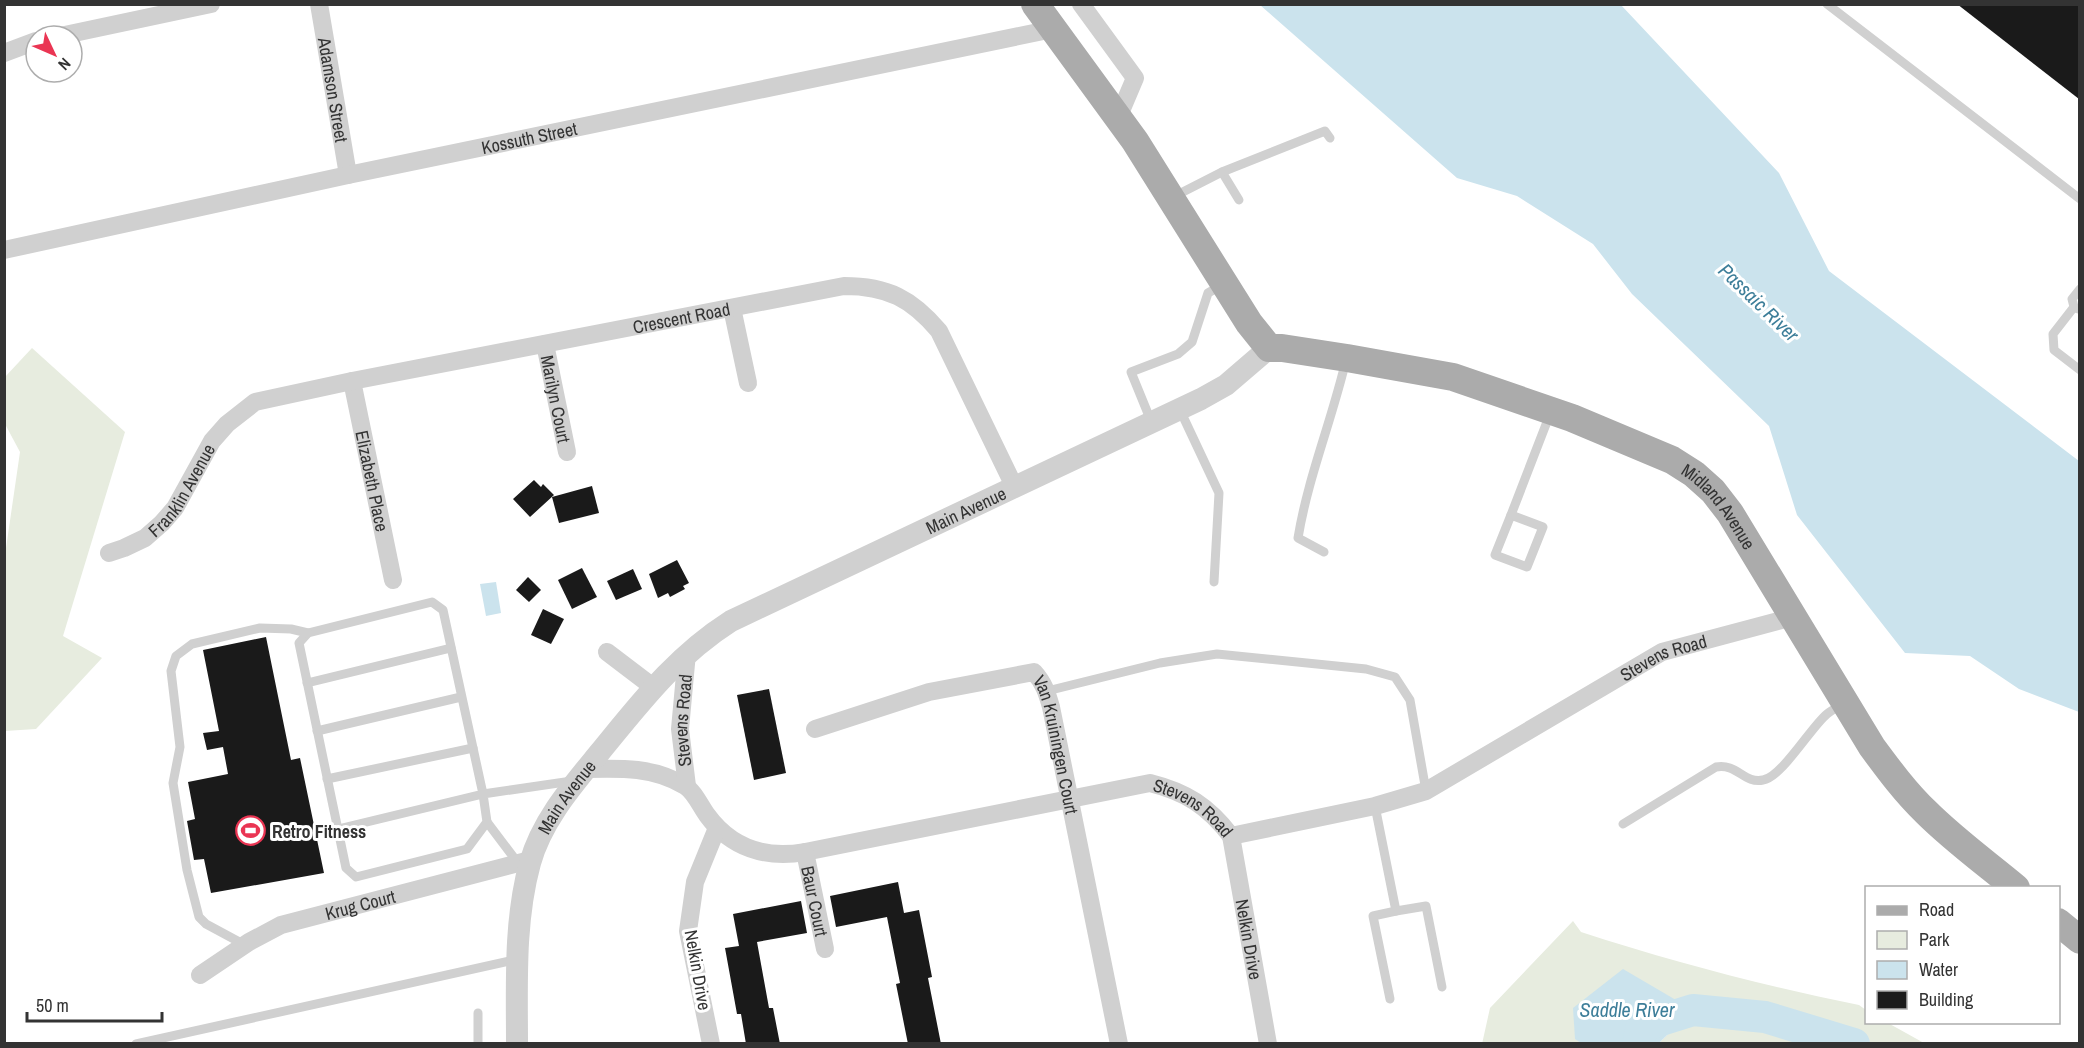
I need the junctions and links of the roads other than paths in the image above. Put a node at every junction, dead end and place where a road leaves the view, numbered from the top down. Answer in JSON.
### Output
{"nodes":[{"id":1,"x":212,"y":4,"type":"edge"},
{"id":2,"x":319,"y":4,"type":"edge"},
{"id":3,"x":1035,"y":4,"type":"edge"},
{"id":4,"x":1081,"y":4,"type":"edge"},
{"id":5,"x":1827,"y":4,"type":"edge"},
{"id":6,"x":1053,"y":28,"type":"junction"},
{"id":7,"x":84,"y":31,"type":"edge"},
{"id":8,"x":24,"y":46,"type":"edge"},
{"id":9,"x":4,"y":53,"type":"edge"},
{"id":10,"x":1118,"y":118,"type":"junction"},
{"id":11,"x":1330,"y":138,"type":"dead end"},
{"id":12,"x":1222,"y":172,"type":"junction"},
{"id":13,"x":348,"y":175,"type":"junction"},
{"id":14,"x":1171,"y":198,"type":"junction"},
{"id":15,"x":2079,"y":199,"type":"edge"},
{"id":16,"x":1239,"y":200,"type":"dead end"},
{"id":17,"x":4,"y":250,"type":"edge"},
{"id":18,"x":1223,"y":284,"type":"junction"},
{"id":19,"x":2079,"y":289,"type":"edge"},
{"id":20,"x":732,"y":308,"type":"junction"},
{"id":21,"x":2077,"y":308,"type":"edge"},
{"id":22,"x":545,"y":344,"type":"junction"},
{"id":23,"x":1269,"y":348,"type":"junction"},
{"id":24,"x":1347,"y":358,"type":"junction"},
{"id":25,"x":2079,"y":370,"type":"edge"},
{"id":26,"x":351,"y":381,"type":"junction"},
{"id":27,"x":748,"y":383,"type":"dead end"},
{"id":28,"x":1180,"y":410,"type":"junction"},
{"id":29,"x":243,"y":411,"type":"joint"},
{"id":30,"x":1551,"y":411,"type":"junction"},
{"id":31,"x":1152,"y":423,"type":"junction"},
{"id":32,"x":567,"y":452,"type":"dead end"},
{"id":33,"x":1015,"y":488,"type":"junction"},
{"id":34,"x":1511,"y":515,"type":"junction"},
{"id":35,"x":1324,"y":552,"type":"dead end"},
{"id":36,"x":109,"y":553,"type":"dead end"},
{"id":37,"x":393,"y":580,"type":"dead end"},
{"id":38,"x":1214,"y":582,"type":"dead end"},
{"id":39,"x":1793,"y":617,"type":"junction"},
{"id":40,"x":308,"y":633,"type":"junction"},
{"id":41,"x":451,"y":648,"type":"junction"},
{"id":42,"x":607,"y":652,"type":"dead end"},
{"id":43,"x":687,"y":653,"type":"junction"},
{"id":44,"x":307,"y":683,"type":"junction"},
{"id":45,"x":653,"y":687,"type":"junction"},
{"id":46,"x":1047,"y":691,"type":"junction"},
{"id":47,"x":461,"y":697,"type":"junction"},
{"id":48,"x":1845,"y":702,"type":"junction"},
{"id":49,"x":815,"y":729,"type":"dead end"},
{"id":50,"x":317,"y":731,"type":"junction"},
{"id":51,"x":472,"y":748,"type":"junction"},
{"id":52,"x":582,"y":775,"type":"junction"},
{"id":53,"x":327,"y":779,"type":"junction"},
{"id":54,"x":687,"y":786,"type":"junction"},
{"id":55,"x":1426,"y":790,"type":"junction"},
{"id":56,"x":483,"y":794,"type":"junction"},
{"id":57,"x":1070,"y":798,"type":"junction"},
{"id":58,"x":1375,"y":806,"type":"junction"},
{"id":59,"x":487,"y":822,"type":"junction"},
{"id":60,"x":1623,"y":824,"type":"dead end"},
{"id":61,"x":717,"y":828,"type":"junction"},
{"id":62,"x":338,"y":830,"type":"junction"},
{"id":63,"x":1231,"y":836,"type":"junction"},
{"id":64,"x":805,"y":852,"type":"junction"},
{"id":65,"x":524,"y":862,"type":"junction"},
{"id":66,"x":2013,"y":886,"type":"edge"},
{"id":67,"x":1396,"y":911,"type":"junction"},
{"id":68,"x":2060,"y":924,"type":"edge"},
{"id":69,"x":2079,"y":940,"type":"edge"},
{"id":70,"x":245,"y":945,"type":"junction"},
{"id":71,"x":825,"y":949,"type":"dead end"},
{"id":72,"x":518,"y":959,"type":"junction"},
{"id":73,"x":200,"y":975,"type":"dead end"},
{"id":74,"x":1442,"y":987,"type":"dead end"},
{"id":75,"x":1390,"y":999,"type":"dead end"},
{"id":76,"x":478,"y":1013,"type":"dead end"},
{"id":77,"x":187,"y":1032,"type":"junction"},
{"id":78,"x":136,"y":1044,"type":"edge"},
{"id":79,"x":186,"y":1044,"type":"edge"},
{"id":80,"x":478,"y":1044,"type":"edge"},
{"id":81,"x":516,"y":1044,"type":"edge"},
{"id":82,"x":711,"y":1044,"type":"edge"},
{"id":83,"x":1119,"y":1044,"type":"edge"},
{"id":84,"x":1268,"y":1044,"type":"edge"}],
"edges":[{"from":1,"to":7,"type":"street"},
{"from":2,"to":13,"type":"street","name":"Adamson Street"},
{"from":3,"to":6,"type":"main road"},
{"from":4,"to":10,"type":"street"},
{"from":5,"to":15,"type":"lane"},
{"from":6,"to":10,"type":"main road"},
{"from":6,"to":13,"type":"street","name":"Kossuth Street"},
{"from":8,"to":9,"type":"street"},
{"from":10,"to":14,"type":"main road"},
{"from":11,"to":12,"type":"lane"},
{"from":12,"to":14,"type":"lane"},
{"from":12,"to":16,"type":"lane"},
{"from":13,"to":17,"type":"street","name":"Kossuth Street"},
{"from":14,"to":18,"type":"main road"},
{"from":18,"to":23,"type":"main road"},
{"from":18,"to":31,"type":"lane"},
{"from":19,"to":21,"type":"lane"},
{"from":20,"to":22,"type":"street","name":"Crescent Road"},
{"from":20,"to":27,"type":"street"},
{"from":20,"to":33,"type":"street","name":"Crescent Road"},
{"from":21,"to":25,"type":"lane"},
{"from":22,"to":26,"type":"street","name":"Crescent Road"},
{"from":22,"to":32,"type":"street","name":"Marilyn Court"},
{"from":23,"to":24,"type":"main road","name":"Midland Avenue"},
{"from":23,"to":28,"type":"street","name":"Main Avenue"},
{"from":24,"to":30,"type":"main road","name":"Midland Avenue"},
{"from":24,"to":35,"type":"lane"},
{"from":26,"to":29,"type":"street","name":"Crescent Road"},
{"from":26,"to":37,"type":"street","name":"Elizabeth Place"},
{"from":28,"to":31,"type":"street","name":"Main Avenue"},
{"from":28,"to":38,"type":"lane"},
{"from":29,"to":36,"type":"street","name":"Franklin Avenue"},
{"from":30,"to":34,"type":"lane"},
{"from":30,"to":39,"type":"main road","name":"Midland Avenue"},
{"from":31,"to":33,"type":"street","name":"Main Avenue"},
{"from":33,"to":43,"type":"street","name":"Main Avenue"},
{"from":34,"to":34,"type":"lane"},
{"from":39,"to":48,"type":"main road","name":"Midland Avenue"},
{"from":39,"to":55,"type":"street","name":"Stevens Road"},
{"from":40,"to":41,"type":"lane"},
{"from":40,"to":44,"type":"lane"},
{"from":40,"to":70,"type":"lane"},
{"from":41,"to":44,"type":"lane"},
{"from":41,"to":47,"type":"lane"},
{"from":42,"to":45,"type":"street"},
{"from":43,"to":45,"type":"street","name":"Main Avenue"},
{"from":43,"to":54,"type":"street","name":"Stevens Road"},
{"from":44,"to":50,"type":"lane"},
{"from":45,"to":52,"type":"street","name":"Main Avenue"},
{"from":46,"to":49,"type":"street","name":"Van Kruiningen Court"},
{"from":46,"to":55,"type":"lane"},
{"from":46,"to":57,"type":"street","name":"Van Kruiningen Court"},
{"from":47,"to":50,"type":"lane"},
{"from":47,"to":51,"type":"lane"},
{"from":48,"to":60,"type":"lane"},
{"from":48,"to":66,"type":"main road","name":"Midland Avenue"},
{"from":50,"to":53,"type":"lane"},
{"from":51,"to":53,"type":"lane"},
{"from":51,"to":56,"type":"lane"},
{"from":52,"to":54,"type":"street","name":"Stevens Road"},
{"from":52,"to":56,"type":"lane"},
{"from":52,"to":65,"type":"street","name":"Main Avenue"},
{"from":53,"to":62,"type":"lane"},
{"from":54,"to":61,"type":"street","name":"Stevens Road"},
{"from":55,"to":58,"type":"street","name":"Stevens Road"},
{"from":56,"to":59,"type":"lane"},
{"from":56,"to":62,"type":"lane"},
{"from":57,"to":63,"type":"street","name":"Stevens Road"},
{"from":57,"to":64,"type":"street","name":"Stevens Road"},
{"from":57,"to":83,"type":"street","name":"Van Kruiningen Court"},
{"from":58,"to":63,"type":"street","name":"Stevens Road"},
{"from":58,"to":67,"type":"lane"},
{"from":59,"to":62,"type":"lane"},
{"from":59,"to":65,"type":"lane"},
{"from":61,"to":64,"type":"street","name":"Stevens Road"},
{"from":61,"to":82,"type":"street","name":"Nelkin Drive"},
{"from":63,"to":84,"type":"street","name":"Nelkin Drive"},
{"from":64,"to":71,"type":"street","name":"Baur Court"},
{"from":65,"to":70,"type":"street","name":"Krug Court"},
{"from":65,"to":72,"type":"street","name":"Main Avenue"},
{"from":67,"to":74,"type":"lane"},
{"from":67,"to":75,"type":"lane"},
{"from":68,"to":69,"type":"main road"},
{"from":70,"to":73,"type":"street","name":"Krug Court"},
{"from":72,"to":77,"type":"lane"},
{"from":72,"to":81,"type":"street","name":"Main Avenue"},
{"from":76,"to":80,"type":"lane"},
{"from":77,"to":78,"type":"lane"},
{"from":77,"to":79,"type":"lane"}]}
